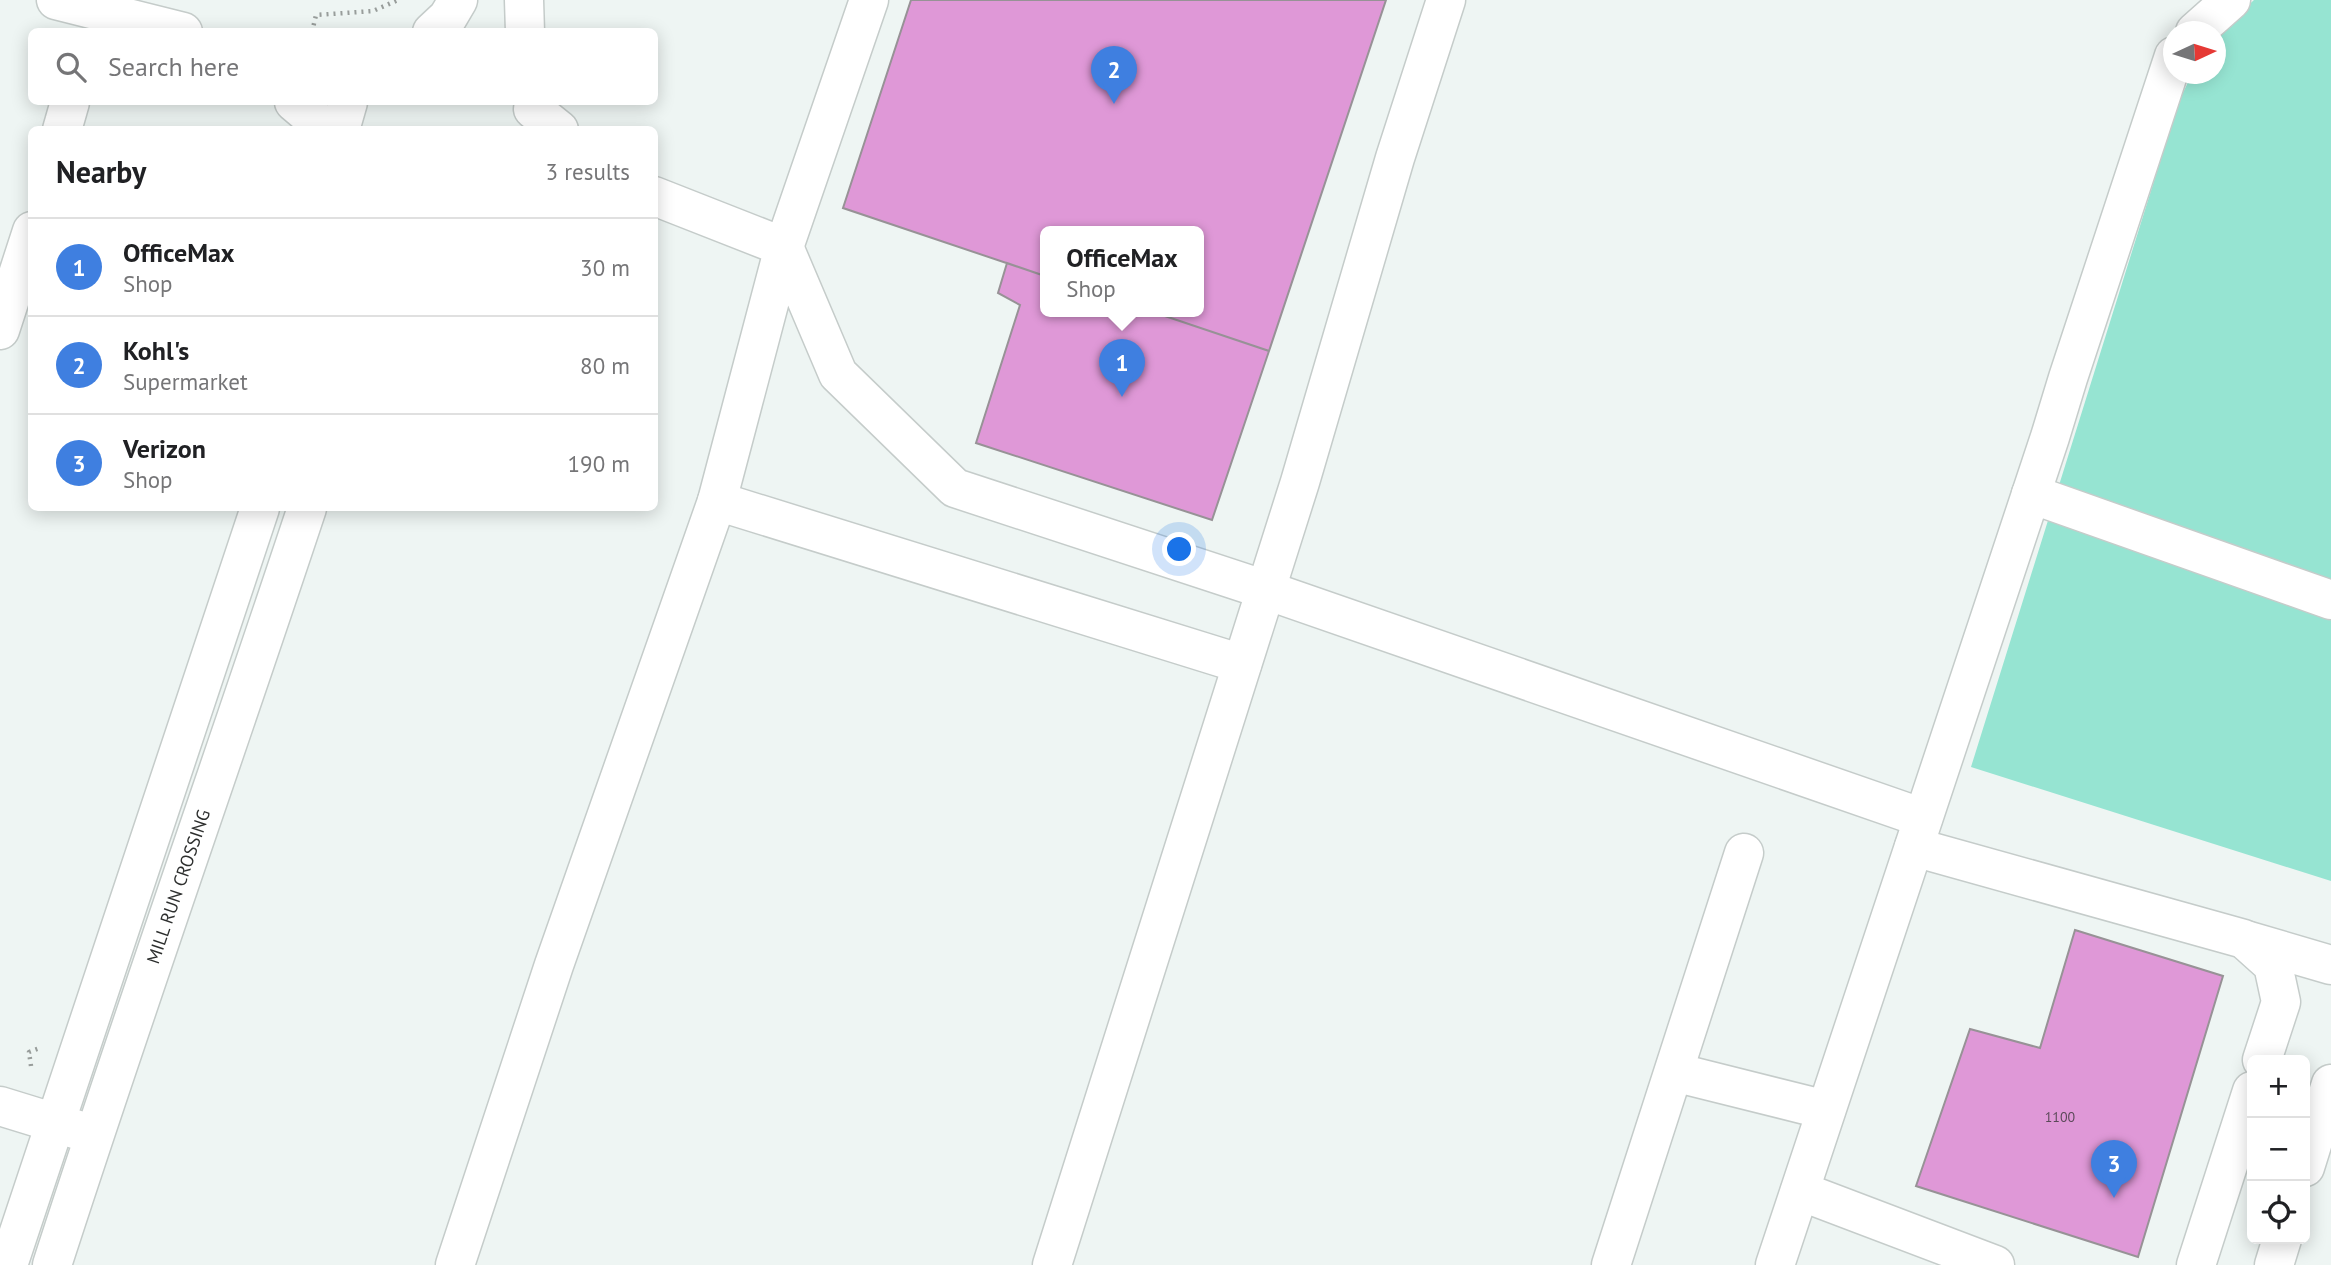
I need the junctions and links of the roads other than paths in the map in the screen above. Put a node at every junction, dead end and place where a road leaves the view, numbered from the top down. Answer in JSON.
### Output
{"nodes":[{"id":1,"x":56,"y":0,"type":"edge"},
{"id":2,"x":458,"y":0,"type":"edge"},
{"id":3,"x":524,"y":0,"type":"edge"},
{"id":4,"x":869,"y":0,"type":"edge"},
{"id":5,"x":1446,"y":0,"type":"edge"},
{"id":6,"x":2231,"y":0,"type":"edge"},
{"id":7,"x":2207,"y":21,"type":"edge"},
{"id":8,"x":97,"y":22,"type":"edge"},
{"id":9,"x":152,"y":28,"type":"edge"},
{"id":10,"x":436,"y":28,"type":"edge"},
{"id":11,"x":525,"y":28,"type":"edge"},
{"id":12,"x":2165,"y":84,"type":"edge"},
{"id":13,"x":69,"y":105,"type":"edge"},
{"id":14,"x":298,"y":105,"type":"edge"},
{"id":15,"x":347,"y":105,"type":"edge"},
{"id":16,"x":63,"y":126,"type":"edge"},
{"id":17,"x":322,"y":126,"type":"edge"},
{"id":18,"x":341,"y":126,"type":"edge"},
{"id":19,"x":658,"y":198,"type":"edge"},
{"id":20,"x":28,"y":243,"type":"edge"},
{"id":21,"x":783,"y":247,"type":"junction"},
{"id":22,"x":0,"y":330,"type":"edge"},
{"id":23,"x":2031,"y":494,"type":"junction"},
{"id":24,"x":717,"y":501,"type":"junction"},
{"id":25,"x":259,"y":511,"type":"edge"},
{"id":26,"x":305,"y":511,"type":"edge"},
{"id":27,"x":1266,"y":590,"type":"junction"},
{"id":28,"x":2331,"y":600,"type":"edge"},
{"id":29,"x":1242,"y":664,"type":"junction"},
{"id":30,"x":1919,"y":833,"type":"junction"},
{"id":31,"x":1744,"y":853,"type":"dead end"},
{"id":32,"x":2244,"y":939,"type":"junction"},
{"id":33,"x":2331,"y":965,"type":"edge"},
{"id":34,"x":2264,"y":1055,"type":"edge"},
{"id":35,"x":1674,"y":1072,"type":"junction"},
{"id":36,"x":2331,"y":1084,"type":"edge"},
{"id":37,"x":0,"y":1105,"type":"edge"},
{"id":38,"x":2247,"y":1107,"type":"edge"},
{"id":39,"x":1826,"y":1111,"type":"junction"},
{"id":40,"x":55,"y":1124,"type":"junction"},
{"id":41,"x":94,"y":1134,"type":"junction"},
{"id":42,"x":2310,"y":1151,"type":"edge"},
{"id":43,"x":1800,"y":1191,"type":"junction"},
{"id":44,"x":2280,"y":1244,"type":"edge"},
{"id":45,"x":8,"y":1265,"type":"edge"},
{"id":46,"x":52,"y":1265,"type":"edge"},
{"id":47,"x":455,"y":1265,"type":"edge"},
{"id":48,"x":1052,"y":1265,"type":"edge"},
{"id":49,"x":1611,"y":1265,"type":"edge"},
{"id":50,"x":1775,"y":1265,"type":"edge"},
{"id":51,"x":1995,"y":1265,"type":"edge"},
{"id":52,"x":2196,"y":1265,"type":"edge"},
{"id":53,"x":2274,"y":1265,"type":"edge"}],
"edges":[{"from":1,"to":8,"type":"street"},
{"from":2,"to":10,"type":"street"},
{"from":3,"to":11,"type":"street"},
{"from":4,"to":21,"type":"street"},
{"from":5,"to":27,"type":"street"},
{"from":6,"to":7,"type":"street"},
{"from":8,"to":9,"type":"street"},
{"from":12,"to":23,"type":"street"},
{"from":13,"to":16,"type":"street"},
{"from":14,"to":17,"type":"street"},
{"from":15,"to":18,"type":"street"},
{"from":19,"to":21,"type":"street"},
{"from":20,"to":22,"type":"street"},
{"from":21,"to":24,"type":"street"},
{"from":21,"to":27,"type":"street"},
{"from":23,"to":28,"type":"street"},
{"from":23,"to":30,"type":"street"},
{"from":24,"to":29,"type":"street"},
{"from":24,"to":47,"type":"street"},
{"from":25,"to":40,"type":"street"},
{"from":26,"to":41,"type":"street","name":"MILL RUN CROSSING"},
{"from":27,"to":29,"type":"street"},
{"from":27,"to":30,"type":"street"},
{"from":29,"to":48,"type":"street"},
{"from":30,"to":32,"type":"street"},
{"from":30,"to":39,"type":"street"},
{"from":31,"to":35,"type":"street"},
{"from":32,"to":33,"type":"street"},
{"from":32,"to":34,"type":"street"},
{"from":35,"to":39,"type":"street"},
{"from":35,"to":49,"type":"street"},
{"from":36,"to":42,"type":"street"},
{"from":37,"to":40,"type":"street"},
{"from":38,"to":52,"type":"street"},
{"from":39,"to":43,"type":"street"},
{"from":40,"to":41,"type":"street"},
{"from":40,"to":45,"type":"street"},
{"from":41,"to":46,"type":"street","name":"MILL RUN CROSSING"},
{"from":43,"to":50,"type":"street"},
{"from":43,"to":51,"type":"street"},
{"from":44,"to":53,"type":"street"}]}
